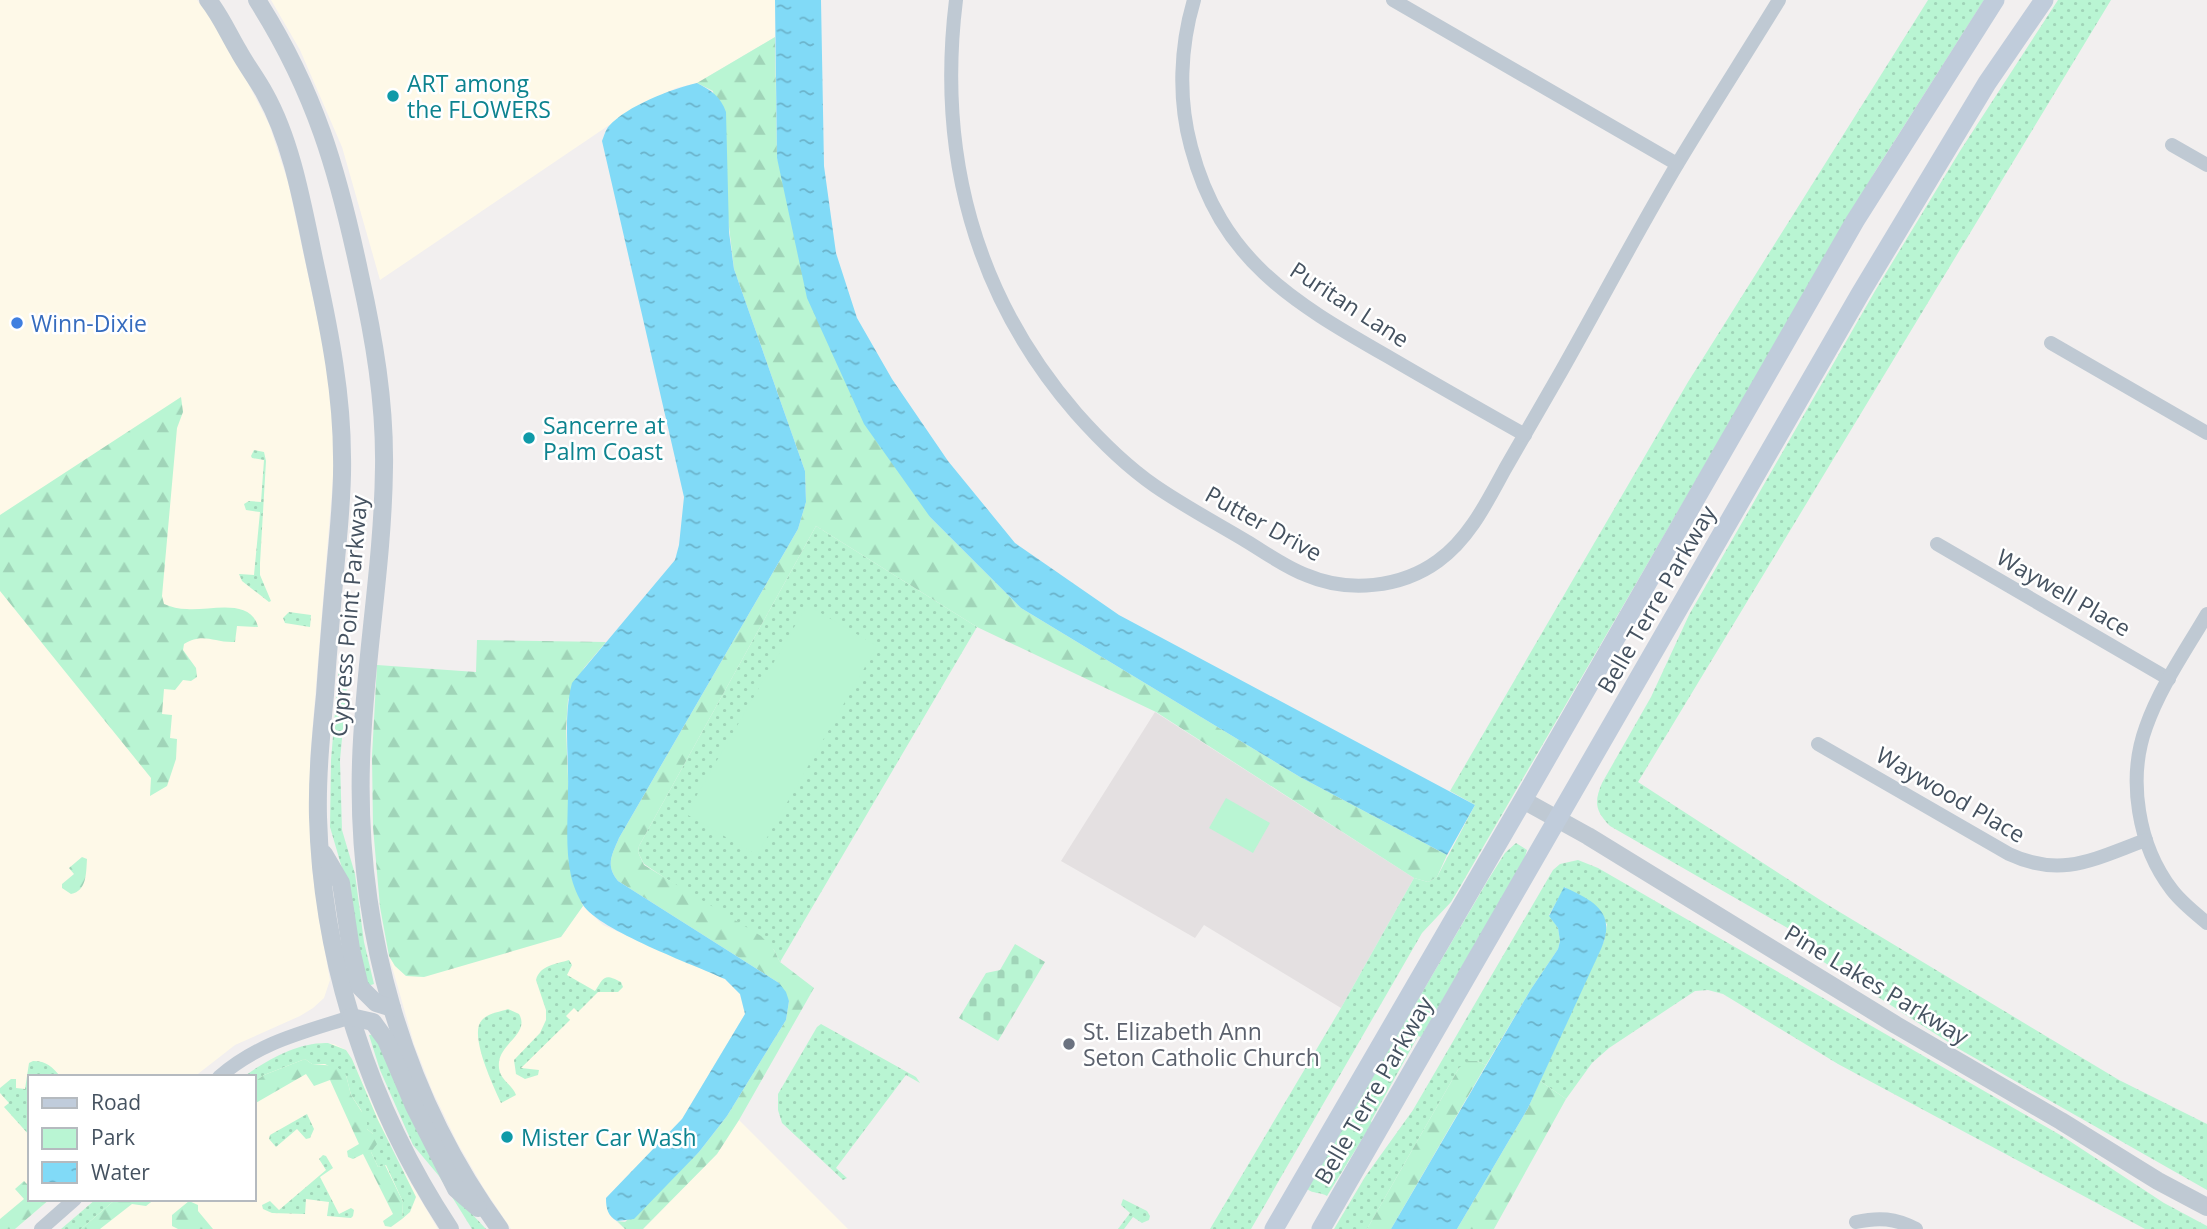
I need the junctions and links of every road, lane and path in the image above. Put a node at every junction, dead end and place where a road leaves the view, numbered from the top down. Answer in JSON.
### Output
{"nodes":[{"id":1,"x":208,"y":0,"type":"edge"},
{"id":2,"x":257,"y":0,"type":"edge"},
{"id":3,"x":956,"y":0,"type":"edge"},
{"id":4,"x":1194,"y":0,"type":"edge"},
{"id":5,"x":1393,"y":0,"type":"edge"},
{"id":6,"x":1779,"y":0,"type":"edge"},
{"id":7,"x":1995,"y":0,"type":"edge"},
{"id":8,"x":2044,"y":0,"type":"edge"},
{"id":9,"x":2172,"y":145,"type":"dead end"},
{"id":10,"x":1677,"y":164,"type":"junction"},
{"id":11,"x":2207,"y":165,"type":"edge"},
{"id":12,"x":2051,"y":343,"type":"dead end"},
{"id":13,"x":2207,"y":433,"type":"edge"},
{"id":14,"x":1525,"y":435,"type":"junction"},
{"id":15,"x":1937,"y":544,"type":"dead end"},
{"id":16,"x":2207,"y":614,"type":"edge"},
{"id":17,"x":2169,"y":679,"type":"junction"},
{"id":18,"x":1818,"y":744,"type":"dead end"},
{"id":19,"x":1523,"y":800,"type":"junction"},
{"id":20,"x":1558,"y":819,"type":"junction"},
{"id":21,"x":2146,"y":840,"type":"junction"},
{"id":22,"x":321,"y":847,"type":"junction"},
{"id":23,"x":2207,"y":923,"type":"edge"},
{"id":24,"x":392,"y":1008,"type":"junction"},
{"id":25,"x":351,"y":1017,"type":"junction"},
{"id":26,"x":222,"y":1075,"type":"edge"},
{"id":27,"x":73,"y":1201,"type":"edge"},
{"id":28,"x":2207,"y":1207,"type":"edge"},
{"id":29,"x":1856,"y":1222,"type":"dead end"},
{"id":30,"x":498,"y":1226,"type":"edge"},
{"id":31,"x":41,"y":1229,"type":"edge"},
{"id":32,"x":450,"y":1229,"type":"edge"},
{"id":33,"x":1273,"y":1229,"type":"edge"},
{"id":34,"x":1321,"y":1229,"type":"edge"},
{"id":35,"x":1916,"y":1229,"type":"edge"}],
"edges":[{"from":1,"to":22,"type":"street","name":"Cypress Point Parkway"},
{"from":2,"to":24,"type":"street","name":"Cypress Point Parkway"},
{"from":3,"to":14,"type":"street","name":"Putter Drive"},
{"from":4,"to":14,"type":"street","name":"Puritan Lane"},
{"from":5,"to":10,"type":"street"},
{"from":6,"to":10,"type":"street","name":"Putter Drive"},
{"from":7,"to":19,"type":"main road","name":"Belle Terre Parkway"},
{"from":8,"to":20,"type":"main road","name":"Belle Terre Parkway"},
{"from":9,"to":11,"type":"street"},
{"from":10,"to":14,"type":"street","name":"Putter Drive"},
{"from":12,"to":13,"type":"street"},
{"from":15,"to":17,"type":"street","name":"Waywell Place"},
{"from":16,"to":17,"type":"street"},
{"from":17,"to":21,"type":"street"},
{"from":18,"to":21,"type":"street","name":"Waywood Place"},
{"from":19,"to":20,"type":"street","name":"Pine Lakes Parkway"},
{"from":19,"to":33,"type":"main road","name":"Belle Terre Parkway"},
{"from":20,"to":28,"type":"street","name":"Pine Lakes Parkway"},
{"from":20,"to":34,"type":"main road","name":"Belle Terre Parkway"},
{"from":21,"to":23,"type":"street"},
{"from":22,"to":24,"type":"street"},
{"from":22,"to":25,"type":"street","name":"Cypress Point Parkway"},
{"from":24,"to":30,"type":"street","name":"Cypress Point Parkway"},
{"from":25,"to":26,"type":"street"},
{"from":25,"to":30,"type":"street"},
{"from":25,"to":32,"type":"street","name":"Cypress Point Parkway"},
{"from":27,"to":31,"type":"street"},
{"from":29,"to":35,"type":"street"}]}
